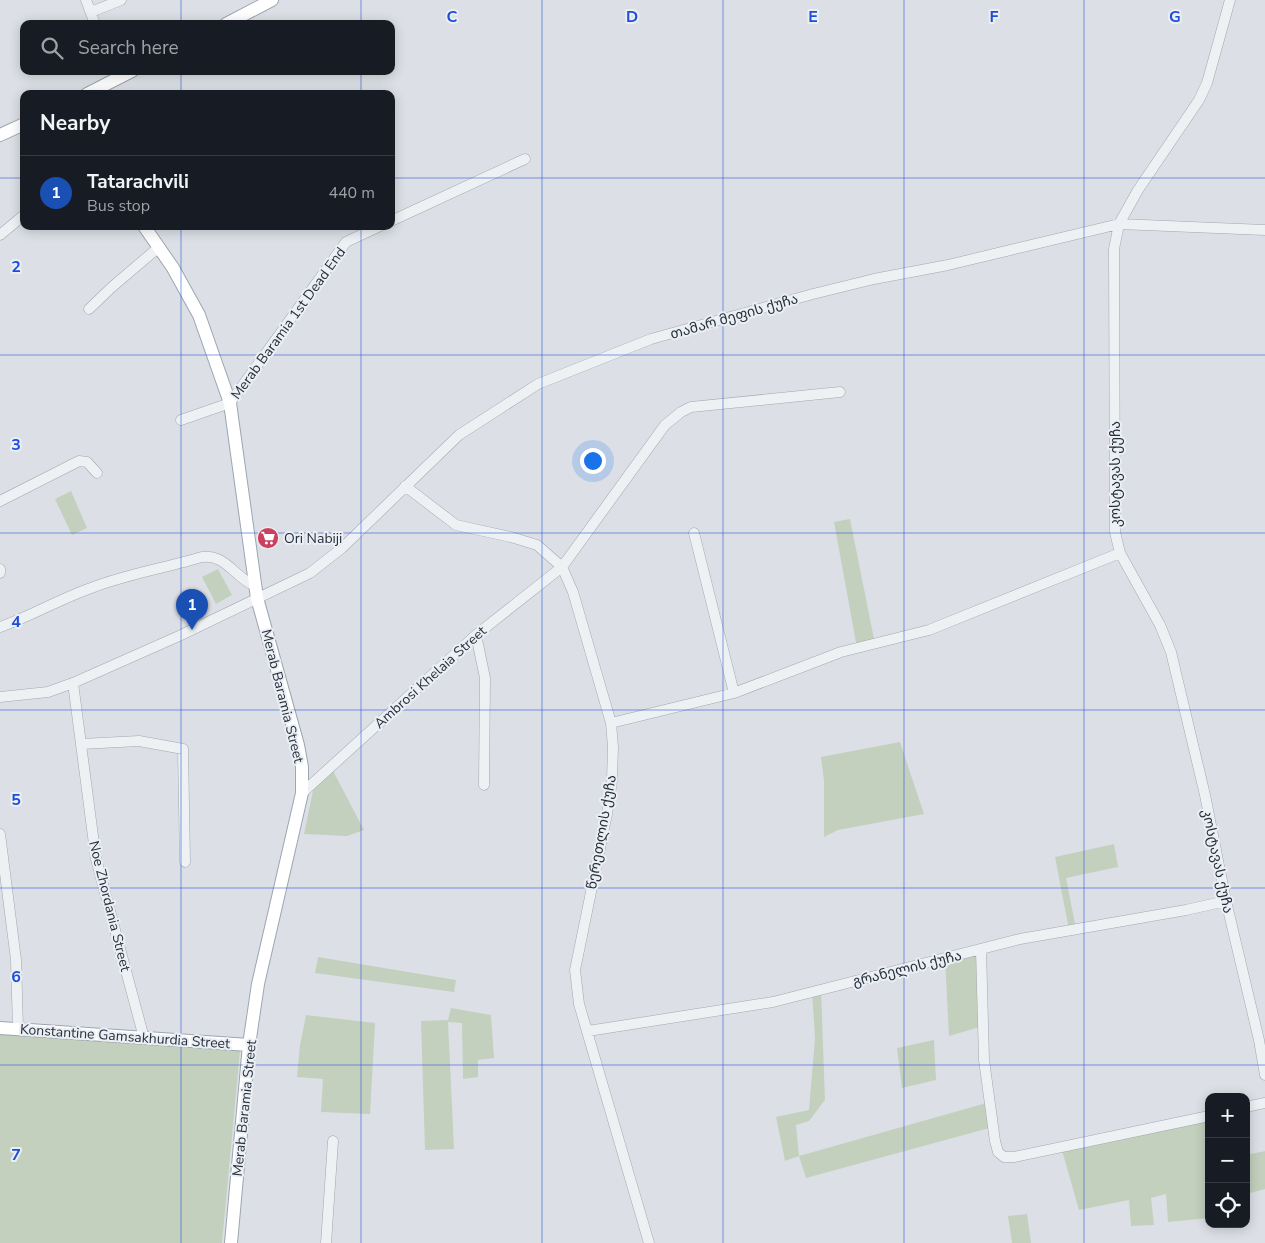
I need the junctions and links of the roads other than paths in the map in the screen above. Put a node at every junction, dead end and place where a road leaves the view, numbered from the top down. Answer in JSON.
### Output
{"nodes":[{"id":1,"x":86,"y":0,"type":"edge"},
{"id":2,"x":121,"y":0,"type":"edge"},
{"id":3,"x":1230,"y":0,"type":"edge"},
{"id":4,"x":264,"y":2,"type":"edge"},
{"id":5,"x":91,"y":12,"type":"junction"},
{"id":6,"x":94,"y":20,"type":"edge"},
{"id":7,"x":233,"y":20,"type":"edge"},
{"id":8,"x":116,"y":75,"type":"edge"},
{"id":9,"x":92,"y":90,"type":"edge"},
{"id":10,"x":20,"y":126,"type":"edge"},
{"id":11,"x":0,"y":135,"type":"edge"},
{"id":12,"x":525,"y":159,"type":"dead end"},
{"id":13,"x":20,"y":218,"type":"edge"},
{"id":14,"x":395,"y":219,"type":"edge"},
{"id":15,"x":1118,"y":224,"type":"junction"},
{"id":16,"x":147,"y":230,"type":"edge"},
{"id":17,"x":372,"y":230,"type":"edge"},
{"id":18,"x":1265,"y":230,"type":"edge"},
{"id":19,"x":0,"y":235,"type":"edge"},
{"id":20,"x":159,"y":247,"type":"junction"},
{"id":21,"x":89,"y":309,"type":"dead end"},
{"id":22,"x":840,"y":392,"type":"dead end"},
{"id":23,"x":230,"y":403,"type":"junction"},
{"id":24,"x":181,"y":420,"type":"dead end"},
{"id":25,"x":97,"y":473,"type":"dead end"},
{"id":26,"x":405,"y":486,"type":"junction"},
{"id":27,"x":0,"y":501,"type":"edge"},
{"id":28,"x":694,"y":533,"type":"dead end"},
{"id":29,"x":1120,"y":553,"type":"junction"},
{"id":30,"x":562,"y":567,"type":"junction"},
{"id":31,"x":257,"y":594,"type":"junction"},
{"id":32,"x":0,"y":627,"type":"edge"},
{"id":33,"x":476,"y":635,"type":"junction"},
{"id":34,"x":73,"y":683,"type":"junction"},
{"id":35,"x":734,"y":693,"type":"junction"},
{"id":36,"x":0,"y":698,"type":"edge"},
{"id":37,"x":611,"y":723,"type":"junction"},
{"id":38,"x":81,"y":744,"type":"junction"},
{"id":39,"x":484,"y":785,"type":"dead end"},
{"id":40,"x":302,"y":793,"type":"junction"},
{"id":41,"x":0,"y":834,"type":"edge"},
{"id":42,"x":185,"y":862,"type":"dead end"},
{"id":43,"x":1226,"y":901,"type":"junction"},
{"id":44,"x":981,"y":949,"type":"junction"},
{"id":45,"x":0,"y":1028,"type":"edge"},
{"id":46,"x":18,"y":1029,"type":"junction"},
{"id":47,"x":588,"y":1032,"type":"junction"},
{"id":48,"x":144,"y":1038,"type":"junction"},
{"id":49,"x":249,"y":1044,"type":"junction"},
{"id":50,"x":1265,"y":1075,"type":"edge"},
{"id":51,"x":1265,"y":1103,"type":"edge"},
{"id":52,"x":1250,"y":1106,"type":"edge"},
{"id":53,"x":1205,"y":1117,"type":"edge"},
{"id":54,"x":333,"y":1142,"type":"dead end"},
{"id":55,"x":231,"y":1243,"type":"edge"},
{"id":56,"x":326,"y":1243,"type":"edge"},
{"id":57,"x":649,"y":1243,"type":"edge"}],
"edges":[{"from":1,"to":5,"type":"street"},
{"from":2,"to":5,"type":"street"},
{"from":3,"to":15,"type":"street","name":"კოსტავას ქუჩა"},
{"from":4,"to":7,"type":"main road"},
{"from":5,"to":6,"type":"street"},
{"from":8,"to":9,"type":"main road"},
{"from":10,"to":11,"type":"main road"},
{"from":12,"to":14,"type":"street"},
{"from":13,"to":19,"type":"street"},
{"from":15,"to":18,"type":"street","name":"თამარ მეფის ქუჩა"},
{"from":15,"to":26,"type":"street","name":"თამარ მეფის ქუჩა"},
{"from":15,"to":29,"type":"street","name":"კოსტავას ქუჩა"},
{"from":16,"to":20,"type":"main road","name":"Merab Baramia Street"},
{"from":17,"to":23,"type":"street","name":"Merab Baramia 1st Dead End"},
{"from":20,"to":21,"type":"street"},
{"from":20,"to":23,"type":"main road","name":"Merab Baramia Street"},
{"from":22,"to":30,"type":"street","name":"Ambrosi Khelaia Street"},
{"from":23,"to":24,"type":"street"},
{"from":23,"to":31,"type":"main road","name":"Merab Baramia Street"},
{"from":25,"to":27,"type":"street"},
{"from":26,"to":30,"type":"street","name":"წერეთლის ქუჩა"},
{"from":26,"to":31,"type":"street","name":"თამარ მეფის ქუჩა"},
{"from":28,"to":35,"type":"street"},
{"from":29,"to":35,"type":"street"},
{"from":29,"to":43,"type":"street","name":"კოსტავას ქუჩა"},
{"from":30,"to":33,"type":"street","name":"Ambrosi Khelaia Street"},
{"from":30,"to":37,"type":"street","name":"წერეთლის ქუჩა"},
{"from":31,"to":32,"type":"street"},
{"from":31,"to":34,"type":"street","name":"თამარ მეფის ქუჩა"},
{"from":31,"to":40,"type":"main road","name":"Merab Baramia Street"},
{"from":33,"to":39,"type":"street"},
{"from":33,"to":40,"type":"street","name":"Ambrosi Khelaia Street"},
{"from":34,"to":36,"type":"street","name":"თამარ მეფის ქუჩა"},
{"from":34,"to":38,"type":"street","name":"Noe Zhordania Street"},
{"from":35,"to":37,"type":"street"},
{"from":37,"to":47,"type":"street","name":"წერეთლის ქუჩა"},
{"from":38,"to":42,"type":"street"},
{"from":38,"to":48,"type":"street","name":"Noe Zhordania Street"},
{"from":40,"to":49,"type":"main road","name":"Merab Baramia Street"},
{"from":41,"to":46,"type":"street"},
{"from":43,"to":44,"type":"street","name":"გრანელის ქუჩა"},
{"from":43,"to":50,"type":"street","name":"კოსტავას ქუჩა"},
{"from":44,"to":47,"type":"street","name":"გრანელის ქუჩა"},
{"from":44,"to":53,"type":"street"},
{"from":45,"to":46,"type":"main road","name":"Konstantine Gamsakhurdia Street"},
{"from":46,"to":48,"type":"main road","name":"Konstantine Gamsakhurdia Street"},
{"from":47,"to":57,"type":"street","name":"წერეთლის ქუჩა"},
{"from":48,"to":49,"type":"main road","name":"Konstantine Gamsakhurdia Street"},
{"from":49,"to":55,"type":"main road","name":"Merab Baramia Street"},
{"from":51,"to":52,"type":"street"},
{"from":54,"to":56,"type":"street"}]}
